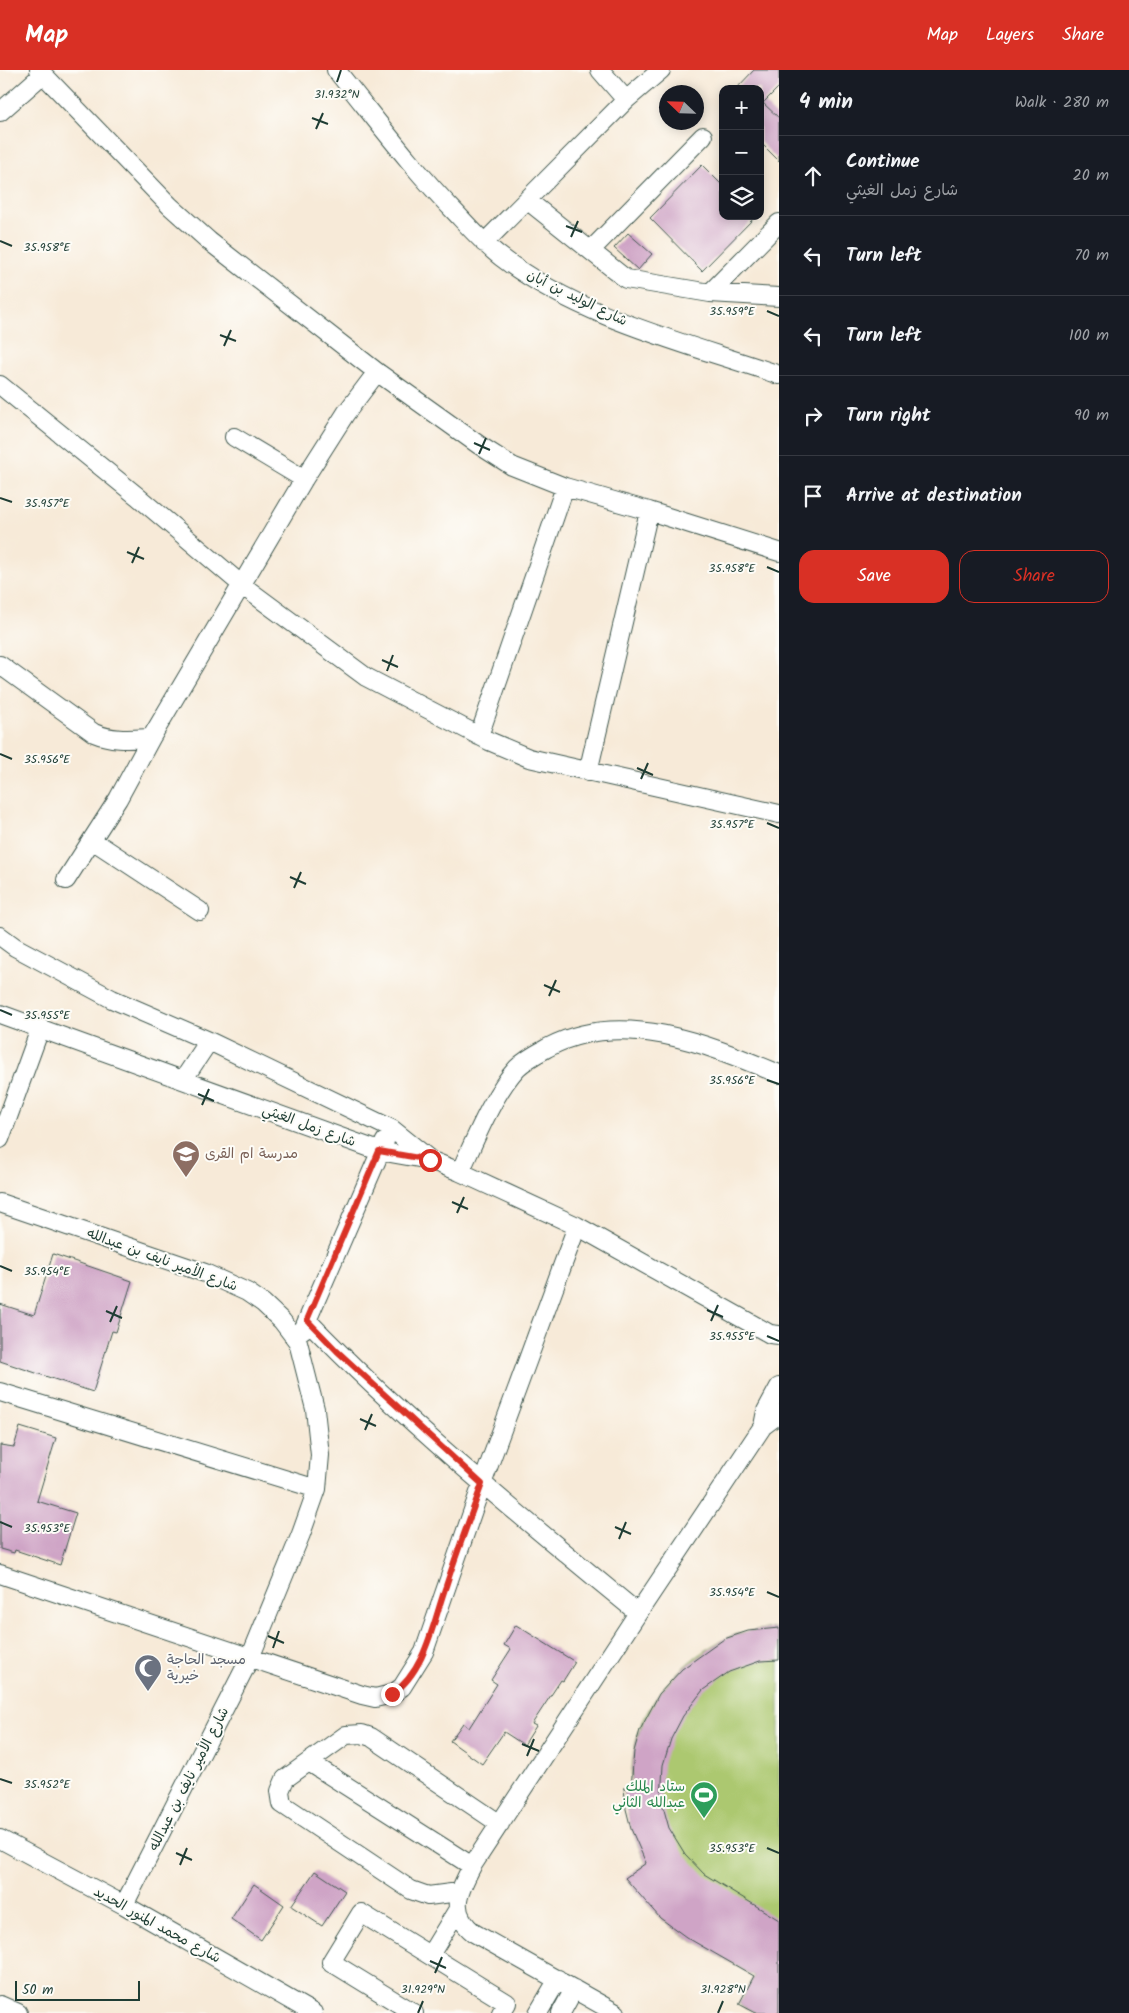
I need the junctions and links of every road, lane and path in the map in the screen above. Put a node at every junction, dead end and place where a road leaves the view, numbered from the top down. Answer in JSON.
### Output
{"nodes":[{"id":1,"x":336,"y":70,"type":"edge"},
{"id":2,"x":600,"y":70,"type":"edge"},
{"id":3,"x":661,"y":70,"type":"edge"},
{"id":4,"x":40,"y":72,"type":"edge"},
{"id":5,"x":626,"y":100,"type":"junction"},
{"id":6,"x":0,"y":112,"type":"edge"},
{"id":7,"x":703,"y":136,"type":"dead end"},
{"id":8,"x":527,"y":200,"type":"junction"},
{"id":9,"x":779,"y":223,"type":"edge"},
{"id":10,"x":484,"y":243,"type":"junction"},
{"id":11,"x":591,"y":250,"type":"junction"},
{"id":12,"x":710,"y":293,"type":"junction"},
{"id":13,"x":779,"y":297,"type":"edge"},
{"id":14,"x":377,"y":372,"type":"junction"},
{"id":15,"x":779,"y":375,"type":"edge"},
{"id":16,"x":0,"y":385,"type":"edge"},
{"id":17,"x":234,"y":438,"type":"dead end"},
{"id":18,"x":304,"y":479,"type":"junction"},
{"id":19,"x":565,"y":487,"type":"junction"},
{"id":20,"x":649,"y":511,"type":"junction"},
{"id":21,"x":779,"y":552,"type":"edge"},
{"id":22,"x":243,"y":586,"type":"junction"},
{"id":23,"x":0,"y":664,"type":"edge"},
{"id":24,"x":479,"y":736,"type":"junction"},
{"id":25,"x":152,"y":738,"type":"junction"},
{"id":26,"x":588,"y":772,"type":"junction"},
{"id":27,"x":779,"y":814,"type":"edge"},
{"id":28,"x":92,"y":840,"type":"junction"},
{"id":29,"x":66,"y":880,"type":"dead end"},
{"id":30,"x":200,"y":911,"type":"dead end"},
{"id":31,"x":0,"y":936,"type":"edge"},
{"id":32,"x":0,"y":1014,"type":"edge"},
{"id":33,"x":40,"y":1029,"type":"junction"},
{"id":34,"x":209,"y":1041,"type":"junction"},
{"id":35,"x":779,"y":1074,"type":"edge"},
{"id":36,"x":184,"y":1080,"type":"junction"},
{"id":37,"x":392,"y":1129,"type":"junction"},
{"id":38,"x":0,"y":1138,"type":"edge"},
{"id":39,"x":379,"y":1151,"type":"junction"},
{"id":40,"x":430,"y":1160,"type":"junction"},
{"id":41,"x":460,"y":1172,"type":"junction"},
{"id":42,"x":0,"y":1203,"type":"edge"},
{"id":43,"x":577,"y":1226,"type":"junction"},
{"id":44,"x":307,"y":1320,"type":"junction"},
{"id":45,"x":776,"y":1338,"type":"edge"},
{"id":46,"x":298,"y":1342,"type":"junction"},
{"id":47,"x":779,"y":1387,"type":"edge"},
{"id":48,"x":0,"y":1392,"type":"edge"},
{"id":49,"x":779,"y":1414,"type":"edge"},
{"id":50,"x":763,"y":1426,"type":"junction"},
{"id":51,"x":482,"y":1484,"type":"junction"},
{"id":52,"x":317,"y":1489,"type":"junction"},
{"id":53,"x":0,"y":1574,"type":"edge"},
{"id":54,"x":638,"y":1613,"type":"junction"},
{"id":55,"x":250,"y":1658,"type":"junction"},
{"id":56,"x":309,"y":1762,"type":"junction"},
{"id":57,"x":500,"y":1824,"type":"junction"},
{"id":58,"x":0,"y":1839,"type":"edge"},
{"id":59,"x":472,"y":1866,"type":"junction"},
{"id":60,"x":458,"y":1901,"type":"junction"},
{"id":61,"x":124,"y":1905,"type":"junction"},
{"id":62,"x":430,"y":1955,"type":"junction"},
{"id":63,"x":558,"y":1980,"type":"junction"},
{"id":64,"x":574,"y":1989,"type":"junction"},
{"id":65,"x":0,"y":2005,"type":"edge"},
{"id":66,"x":18,"y":2013,"type":"edge"},
{"id":67,"x":313,"y":2013,"type":"edge"},
{"id":68,"x":414,"y":2013,"type":"edge"},
{"id":69,"x":501,"y":2013,"type":"edge"},
{"id":70,"x":538,"y":2013,"type":"edge"},
{"id":71,"x":561,"y":2013,"type":"edge"},
{"id":72,"x":616,"y":2013,"type":"edge"}],
"edges":[{"from":1,"to":10,"type":"street","name":"شارع الوليد بن أبان"},
{"from":2,"to":5,"type":"street"},
{"from":3,"to":5,"type":"street"},
{"from":4,"to":6,"type":"street"},
{"from":4,"to":14,"type":"street"},
{"from":5,"to":8,"type":"street"},
{"from":7,"to":11,"type":"street"},
{"from":8,"to":10,"type":"street"},
{"from":8,"to":11,"type":"street"},
{"from":9,"to":12,"type":"street"},
{"from":10,"to":15,"type":"street","name":"شارع الوليد بن أبان"},
{"from":11,"to":12,"type":"street"},
{"from":12,"to":13,"type":"street"},
{"from":14,"to":18,"type":"street"},
{"from":14,"to":19,"type":"street"},
{"from":16,"to":22,"type":"street"},
{"from":17,"to":18,"type":"street"},
{"from":18,"to":22,"type":"street"},
{"from":19,"to":20,"type":"street"},
{"from":19,"to":24,"type":"street"},
{"from":20,"to":21,"type":"street"},
{"from":20,"to":26,"type":"street"},
{"from":22,"to":24,"type":"street"},
{"from":22,"to":25,"type":"street"},
{"from":23,"to":25,"type":"street"},
{"from":24,"to":26,"type":"street"},
{"from":25,"to":28,"type":"street"},
{"from":26,"to":27,"type":"street"},
{"from":28,"to":29,"type":"street"},
{"from":28,"to":30,"type":"street"},
{"from":31,"to":34,"type":"street"},
{"from":32,"to":33,"type":"street","name":"شارع زمل الغيثي"},
{"from":33,"to":36,"type":"street","name":"شارع زمل الغيثي"},
{"from":33,"to":38,"type":"street"},
{"from":34,"to":36,"type":"street"},
{"from":34,"to":37,"type":"street"},
{"from":35,"to":41,"type":"street"},
{"from":36,"to":39,"type":"street","name":"شارع زمل الغيثي"},
{"from":37,"to":39,"type":"street"},
{"from":37,"to":40,"type":"street"},
{"from":39,"to":40,"type":"street","name":"شارع زمل الغيثي"},
{"from":39,"to":44,"type":"street"},
{"from":40,"to":41,"type":"street","name":"شارع زمل الغيثي"},
{"from":41,"to":43,"type":"street","name":"شارع زمل الغيثي"},
{"from":42,"to":46,"type":"street","name":"شارع الأمير نايف بن عبدالله"},
{"from":43,"to":45,"type":"street","name":"شارع زمل الغيثي"},
{"from":43,"to":51,"type":"street"},
{"from":44,"to":46,"type":"street"},
{"from":44,"to":51,"type":"street"},
{"from":46,"to":52,"type":"street","name":"شارع الأمير نايف بن عبدالله"},
{"from":47,"to":50,"type":"street"},
{"from":48,"to":52,"type":"street"},
{"from":49,"to":50,"type":"street"},
{"from":50,"to":54,"type":"street"},
{"from":51,"to":54,"type":"street"},
{"from":51,"to":55,"type":"street"},
{"from":52,"to":55,"type":"street","name":"شارع الأمير نايف بن عبدالله"},
{"from":53,"to":55,"type":"street"},
{"from":54,"to":57,"type":"street"},
{"from":55,"to":61,"type":"street","name":"شارع الأمير نايف بن عبدالله"},
{"from":56,"to":57,"type":"street"},
{"from":56,"to":59,"type":"street"},
{"from":56,"to":60,"type":"street"},
{"from":57,"to":59,"type":"street"},
{"from":58,"to":61,"type":"street","name":"شارع محمد المنور الحديد"},
{"from":59,"to":60,"type":"street"},
{"from":60,"to":62,"type":"street"},
{"from":60,"to":63,"type":"street"},
{"from":61,"to":67,"type":"street","name":"شارع محمد المنور الحديد"},
{"from":62,"to":68,"type":"street"},
{"from":62,"to":69,"type":"street"},
{"from":63,"to":64,"type":"street"},
{"from":63,"to":70,"type":"street"},
{"from":64,"to":71,"type":"street"},
{"from":64,"to":72,"type":"street"},
{"from":65,"to":66,"type":"street"}]}
